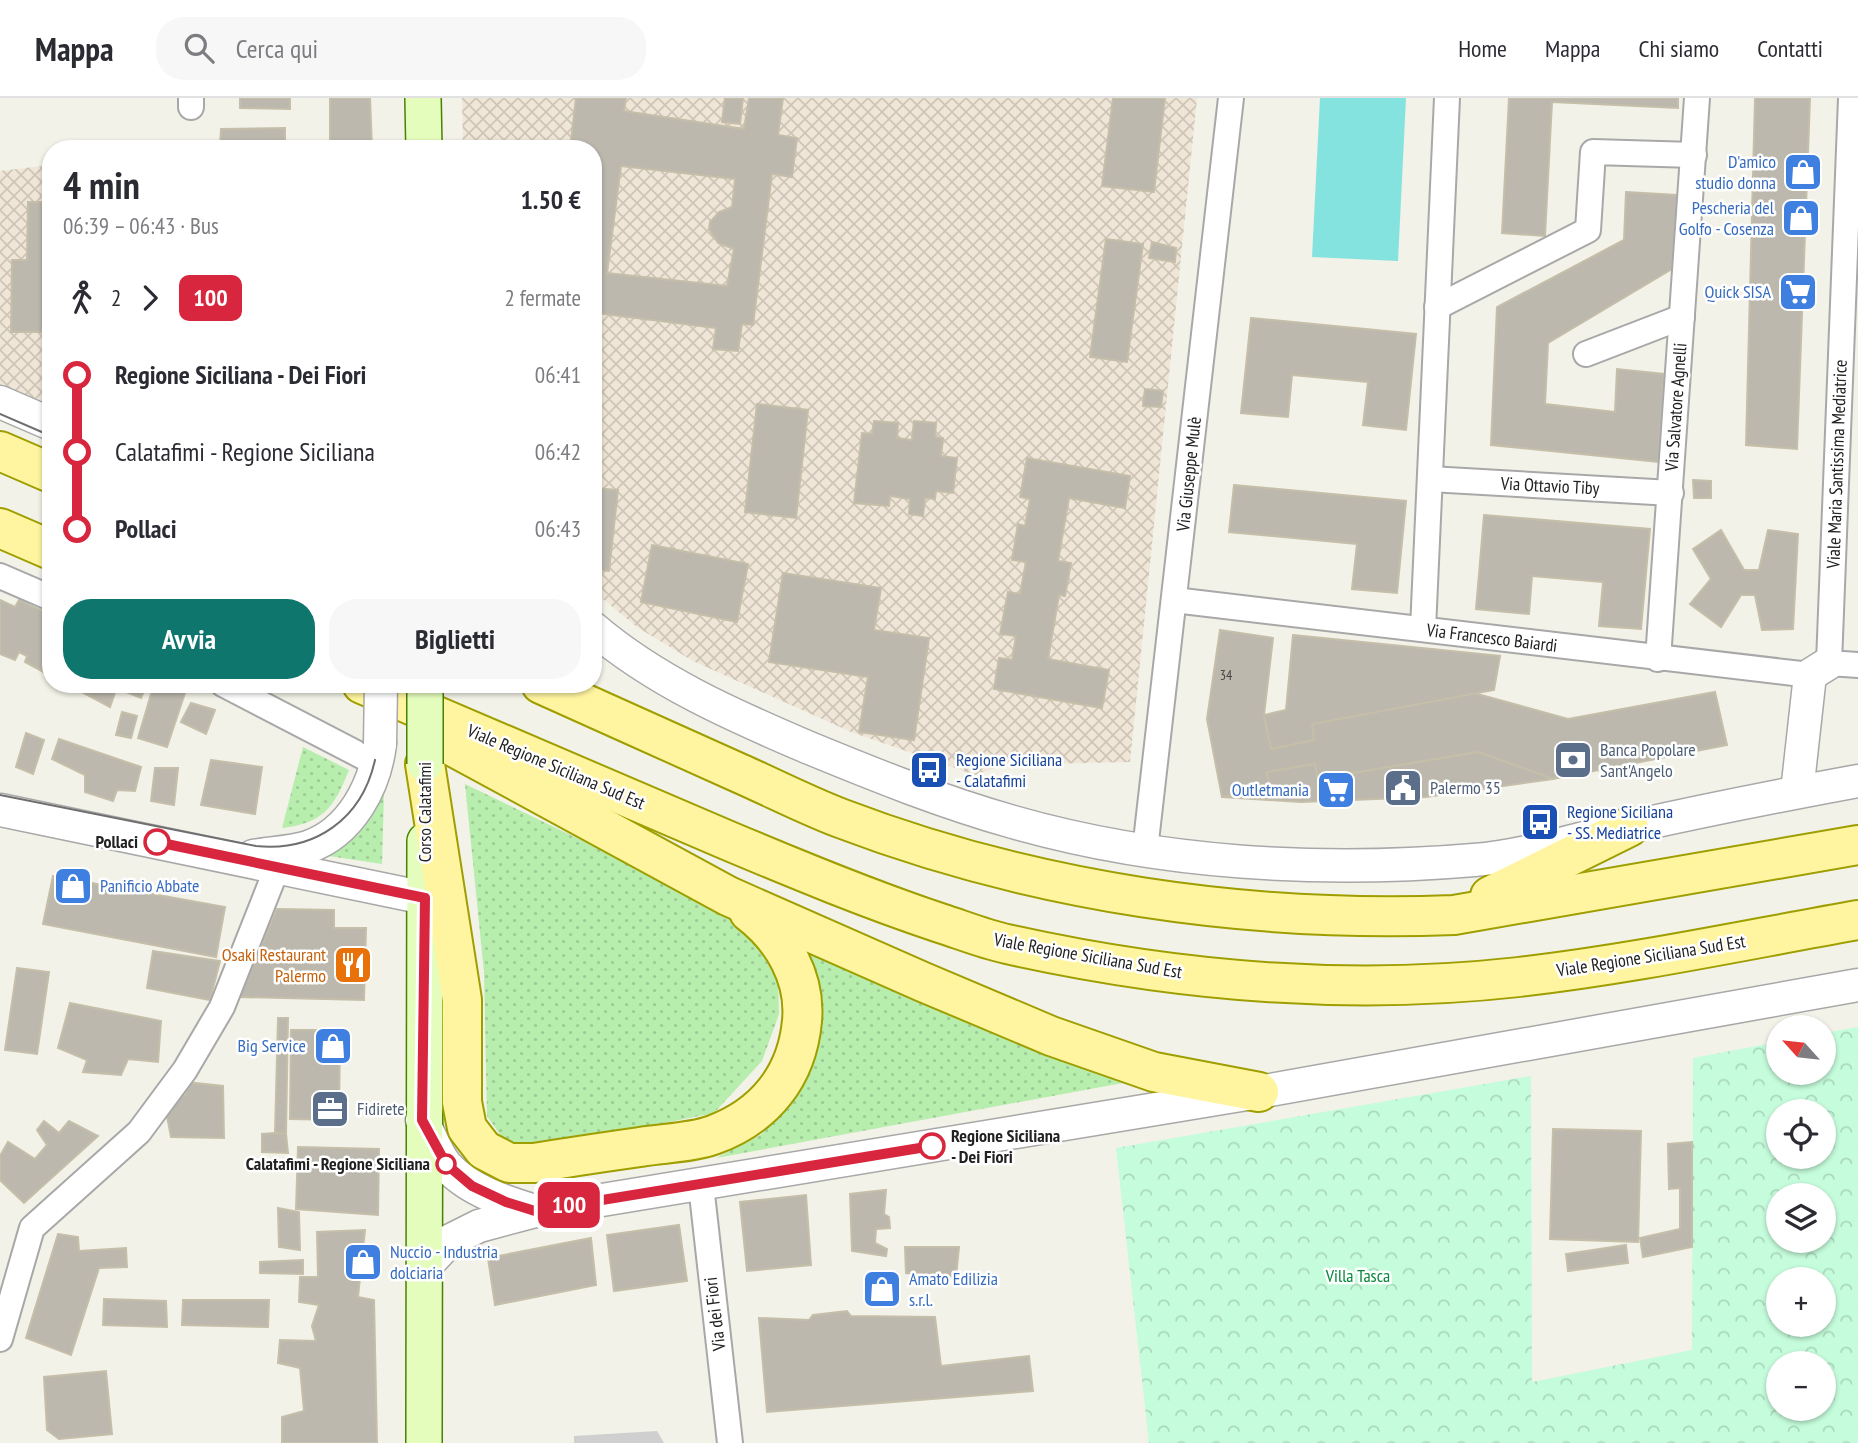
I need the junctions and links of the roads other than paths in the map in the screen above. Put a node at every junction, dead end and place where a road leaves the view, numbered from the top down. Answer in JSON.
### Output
{"nodes":[{"id":1,"x":424,"y":98,"type":"edge"},
{"id":2,"x":1231,"y":98,"type":"edge"},
{"id":3,"x":1447,"y":98,"type":"edge"},
{"id":4,"x":1697,"y":98,"type":"edge"},
{"id":5,"x":1851,"y":98,"type":"edge"},
{"id":6,"x":424,"y":140,"type":"edge"},
{"id":7,"x":1694,"y":155,"type":"junction"},
{"id":8,"x":1437,"y":307,"type":"junction"},
{"id":9,"x":1682,"y":317,"type":"junction"},
{"id":10,"x":1586,"y":354,"type":"dead end"},
{"id":11,"x":0,"y":402,"type":"edge"},
{"id":12,"x":42,"y":420,"type":"edge"},
{"id":13,"x":0,"y":451,"type":"edge"},
{"id":14,"x":42,"y":469,"type":"edge"},
{"id":15,"x":1430,"y":479,"type":"junction"},
{"id":16,"x":1671,"y":493,"type":"junction"},
{"id":17,"x":0,"y":528,"type":"edge"},
{"id":18,"x":42,"y":546,"type":"edge"},
{"id":19,"x":0,"y":576,"type":"edge"},
{"id":20,"x":42,"y":594,"type":"edge"},
{"id":21,"x":1174,"y":600,"type":"junction"},
{"id":22,"x":1423,"y":629,"type":"junction"},
{"id":23,"x":602,"y":635,"type":"edge"},
{"id":24,"x":1658,"y":659,"type":"junction"},
{"id":25,"x":1832,"y":668,"type":"edge"},
{"id":26,"x":243,"y":693,"type":"edge"},
{"id":27,"x":358,"y":693,"type":"edge"},
{"id":28,"x":381,"y":693,"type":"edge"},
{"id":29,"x":383,"y":693,"type":"edge"},
{"id":30,"x":425,"y":693,"type":"edge"},
{"id":31,"x":561,"y":693,"type":"edge"},
{"id":32,"x":379,"y":754,"type":"junction"},
{"id":33,"x":425,"y":764,"type":"junction"},
{"id":34,"x":1858,"y":781,"type":"edge"},
{"id":35,"x":1797,"y":792,"type":"junction"},
{"id":36,"x":0,"y":810,"type":"edge"},
{"id":37,"x":1629,"y":827,"type":"junction"},
{"id":38,"x":1858,"y":845,"type":"edge"},
{"id":39,"x":1145,"y":850,"type":"junction"},
{"id":40,"x":238,"y":858,"type":"junction"},
{"id":41,"x":277,"y":868,"type":"junction"},
{"id":42,"x":728,"y":896,"type":"junction"},
{"id":43,"x":425,"y":898,"type":"junction"},
{"id":44,"x":1454,"y":915,"type":"junction"},
{"id":45,"x":1858,"y":920,"type":"edge"},
{"id":46,"x":1858,"y":985,"type":"edge"},
{"id":47,"x":1259,"y":1092,"type":"junction"},
{"id":48,"x":422,"y":1120,"type":"junction"},
{"id":49,"x":701,"y":1185,"type":"junction"},
{"id":50,"x":535,"y":1211,"type":"junction"},
{"id":51,"x":422,"y":1270,"type":"junction"},
{"id":52,"x":0,"y":1339,"type":"edge"},
{"id":53,"x":424,"y":1443,"type":"edge"},
{"id":54,"x":730,"y":1443,"type":"edge"}],
"edges":[{"from":1,"to":6,"type":"main road"},
{"from":2,"to":21,"type":"street","name":"Via Giuseppe Mulè"},
{"from":3,"to":8,"type":"street"},
{"from":4,"to":7,"type":"street","name":"Via Salvatore Agnelli"},
{"from":5,"to":25,"type":"street","name":"Viale Maria Santissima Mediatrice"},
{"from":7,"to":8,"type":"street"},
{"from":7,"to":9,"type":"street","name":"Via Salvatore Agnelli"},
{"from":8,"to":15,"type":"street"},
{"from":9,"to":10,"type":"street"},
{"from":9,"to":16,"type":"street","name":"Via Salvatore Agnelli"},
{"from":11,"to":12,"type":"street"},
{"from":13,"to":14,"type":"main road"},
{"from":15,"to":16,"type":"street","name":"Via Ottavio Tiby"},
{"from":15,"to":22,"type":"street"},
{"from":16,"to":24,"type":"street","name":"Via Salvatore Agnelli"},
{"from":17,"to":18,"type":"main road"},
{"from":19,"to":20,"type":"street"},
{"from":21,"to":22,"type":"street","name":"Via Francesco Baiardi"},
{"from":21,"to":39,"type":"street","name":"Via Giuseppe Mulè"},
{"from":22,"to":24,"type":"street","name":"Via Francesco Baiardi"},
{"from":23,"to":39,"type":"street"},
{"from":24,"to":25,"type":"street","name":"Via Francesco Baiardi"},
{"from":25,"to":35,"type":"street","name":"Viale Maria Santissima Mediatrice"},
{"from":26,"to":32,"type":"street"},
{"from":27,"to":42,"type":"main road"},
{"from":28,"to":32,"type":"street","bridge":true},
{"from":29,"to":45,"type":"main road","name":"Viale Regione Siciliana Sud Est"},
{"from":30,"to":33,"type":"main road","name":"Corso Calatafimi","bridge":true},
{"from":31,"to":44,"type":"main road"},
{"from":32,"to":40,"type":"street"},
{"from":33,"to":42,"type":"main road"},
{"from":33,"to":43,"type":"main road","name":"Corso Calatafimi"},
{"from":34,"to":35,"type":"street"},
{"from":35,"to":37,"type":"street"},
{"from":36,"to":40,"type":"street"},
{"from":37,"to":39,"type":"street"},
{"from":37,"to":44,"type":"main road"},
{"from":38,"to":44,"type":"main road"},
{"from":40,"to":41,"type":"street"},
{"from":41,"to":43,"type":"street"},
{"from":41,"to":52,"type":"street"},
{"from":42,"to":47,"type":"main road"},
{"from":43,"to":48,"type":"main road","name":"Corso Calatafimi"},
{"from":46,"to":47,"type":"street"},
{"from":47,"to":49,"type":"street"},
{"from":48,"to":50,"type":"street"},
{"from":48,"to":51,"type":"main road","name":"Corso Calatafimi"},
{"from":49,"to":50,"type":"street"},
{"from":49,"to":54,"type":"street","name":"Via dei Fiori"},
{"from":50,"to":51,"type":"street"},
{"from":51,"to":53,"type":"main road","name":"Corso Calatafimi"}]}
